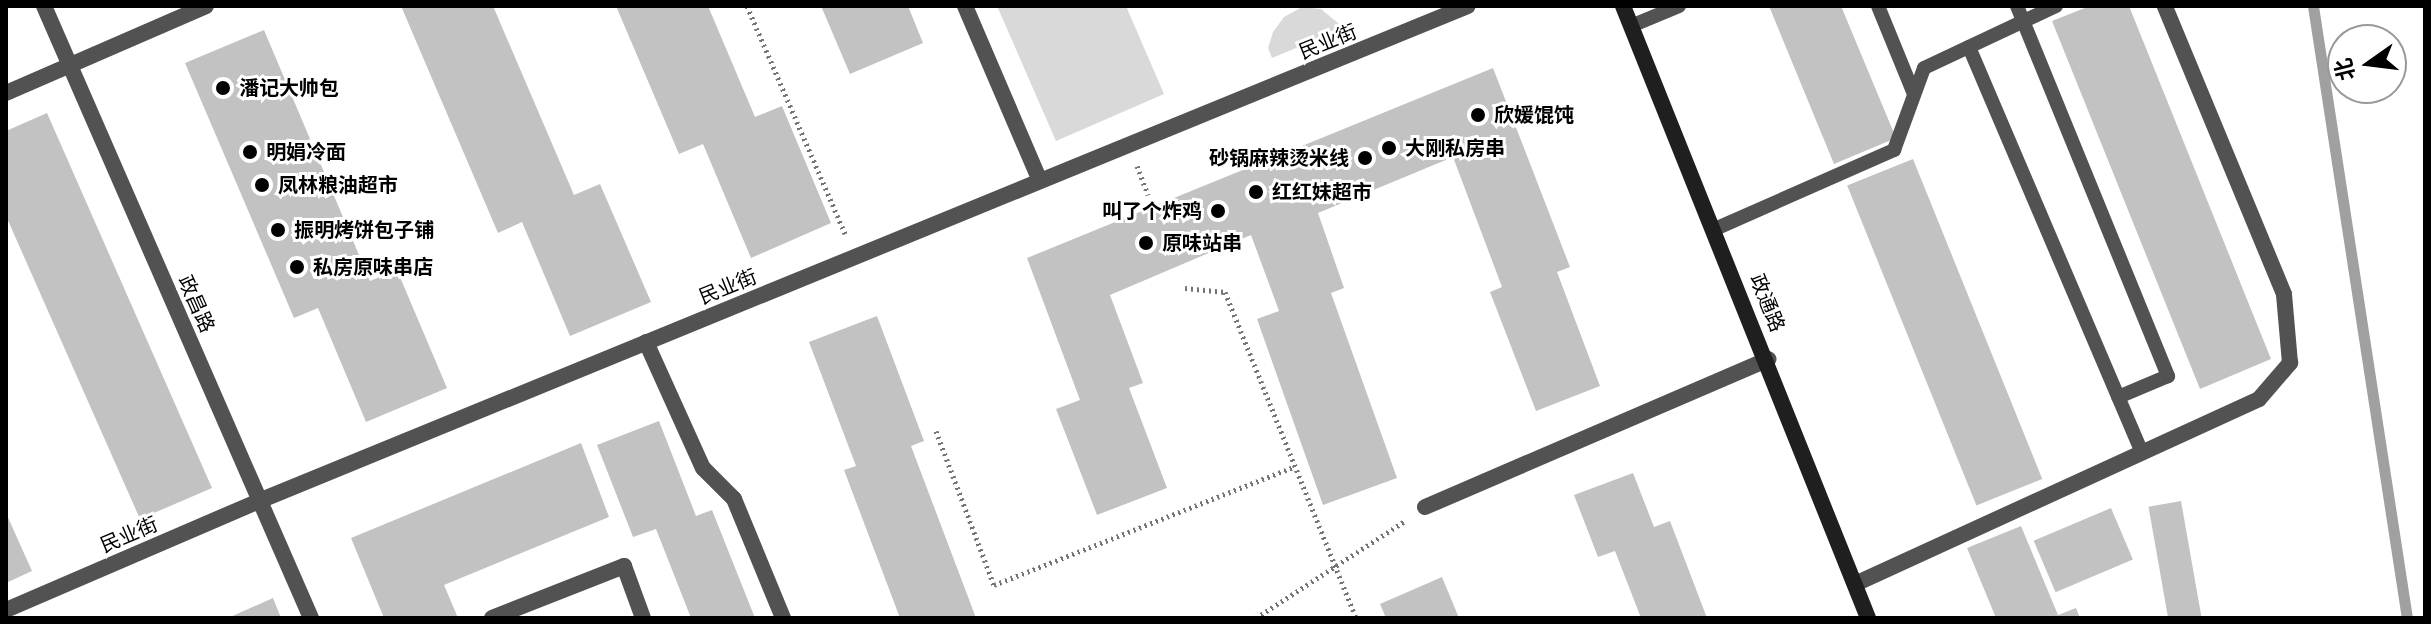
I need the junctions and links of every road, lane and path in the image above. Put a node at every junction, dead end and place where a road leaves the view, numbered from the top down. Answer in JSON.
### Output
{"nodes":[{"id":1,"x":44,"y":6,"type":"edge"},
{"id":2,"x":206,"y":6,"type":"edge"},
{"id":3,"x":747,"y":6,"type":"edge"},
{"id":4,"x":965,"y":6,"type":"edge"},
{"id":5,"x":1468,"y":6,"type":"edge"},
{"id":6,"x":1623,"y":6,"type":"edge"},
{"id":7,"x":1679,"y":6,"type":"edge"},
{"id":8,"x":1878,"y":6,"type":"edge"},
{"id":9,"x":2017,"y":6,"type":"edge"},
{"id":10,"x":2056,"y":6,"type":"edge"},
{"id":11,"x":2165,"y":6,"type":"edge"},
{"id":12,"x":2023,"y":21,"type":"junction"},
{"id":13,"x":1631,"y":26,"type":"junction"},
{"id":14,"x":1969,"y":47,"type":"junction"},
{"id":15,"x":70,"y":65,"type":"junction"},
{"id":16,"x":6,"y":93,"type":"edge"},
{"id":17,"x":1914,"y":94,"type":"junction"},
{"id":18,"x":1040,"y":181,"type":"junction"},
{"id":19,"x":1715,"y":229,"type":"junction"},
{"id":20,"x":855,"y":257,"type":"junction"},
{"id":21,"x":1185,"y":288,"type":"dead end"},
{"id":22,"x":646,"y":342,"type":"junction"},
{"id":23,"x":1768,"y":359,"type":"junction"},
{"id":24,"x":2118,"y":397,"type":"junction"},
{"id":25,"x":936,"y":431,"type":"dead end"},
{"id":26,"x":2142,"y":453,"type":"junction"},
{"id":27,"x":1294,"y":467,"type":"junction"},
{"id":28,"x":259,"y":501,"type":"junction"},
{"id":29,"x":1425,"y":507,"type":"joint"},
{"id":30,"x":1334,"y":567,"type":"junction"},
{"id":31,"x":1855,"y":584,"type":"junction"},
{"id":32,"x":6,"y":610,"type":"edge"},
{"id":33,"x":311,"y":618,"type":"edge"},
{"id":34,"x":492,"y":618,"type":"edge"},
{"id":35,"x":643,"y":618,"type":"edge"},
{"id":36,"x":783,"y":618,"type":"edge"},
{"id":37,"x":1256,"y":618,"type":"edge"},
{"id":38,"x":1356,"y":618,"type":"edge"},
{"id":39,"x":1868,"y":618,"type":"edge"}],
"edges":[{"from":1,"to":15,"type":"street","name":"政昌路"},
{"from":2,"to":15,"type":"street"},
{"from":3,"to":20,"type":"path"},
{"from":4,"to":18,"type":"street"},
{"from":5,"to":18,"type":"street","name":"民业街"},
{"from":6,"to":13,"type":"main road","name":"政通路"},
{"from":7,"to":13,"type":"lane"},
{"from":8,"to":17,"type":"lane"},
{"from":9,"to":12,"type":"lane"},
{"from":10,"to":12,"type":"lane"},
{"from":11,"to":26,"type":"street"},
{"from":12,"to":14,"type":"lane"},
{"from":12,"to":24,"type":"lane"},
{"from":13,"to":19,"type":"main road","name":"政通路"},
{"from":14,"to":17,"type":"lane"},
{"from":14,"to":24,"type":"lane"},
{"from":15,"to":16,"type":"street"},
{"from":15,"to":28,"type":"street","name":"政昌路"},
{"from":17,"to":19,"type":"lane"},
{"from":18,"to":20,"type":"street","name":"民业街"},
{"from":19,"to":23,"type":"main road","name":"政通路"},
{"from":20,"to":22,"type":"street","name":"民业街"},
{"from":21,"to":27,"type":"path"},
{"from":22,"to":28,"type":"street","name":"民业街"},
{"from":22,"to":36,"type":"street"},
{"from":23,"to":29,"type":"street"},
{"from":23,"to":31,"type":"main road","name":"政通路"},
{"from":24,"to":26,"type":"lane"},
{"from":25,"to":27,"type":"path"},
{"from":26,"to":31,"type":"street"},
{"from":27,"to":30,"type":"path"},
{"from":28,"to":32,"type":"street","name":"民业街"},
{"from":28,"to":33,"type":"street","name":"政昌路"},
{"from":29,"to":30,"type":"path"},
{"from":30,"to":37,"type":"path"},
{"from":30,"to":38,"type":"path"},
{"from":31,"to":39,"type":"main road","name":"政通路"},
{"from":34,"to":35,"type":"street"}]}
